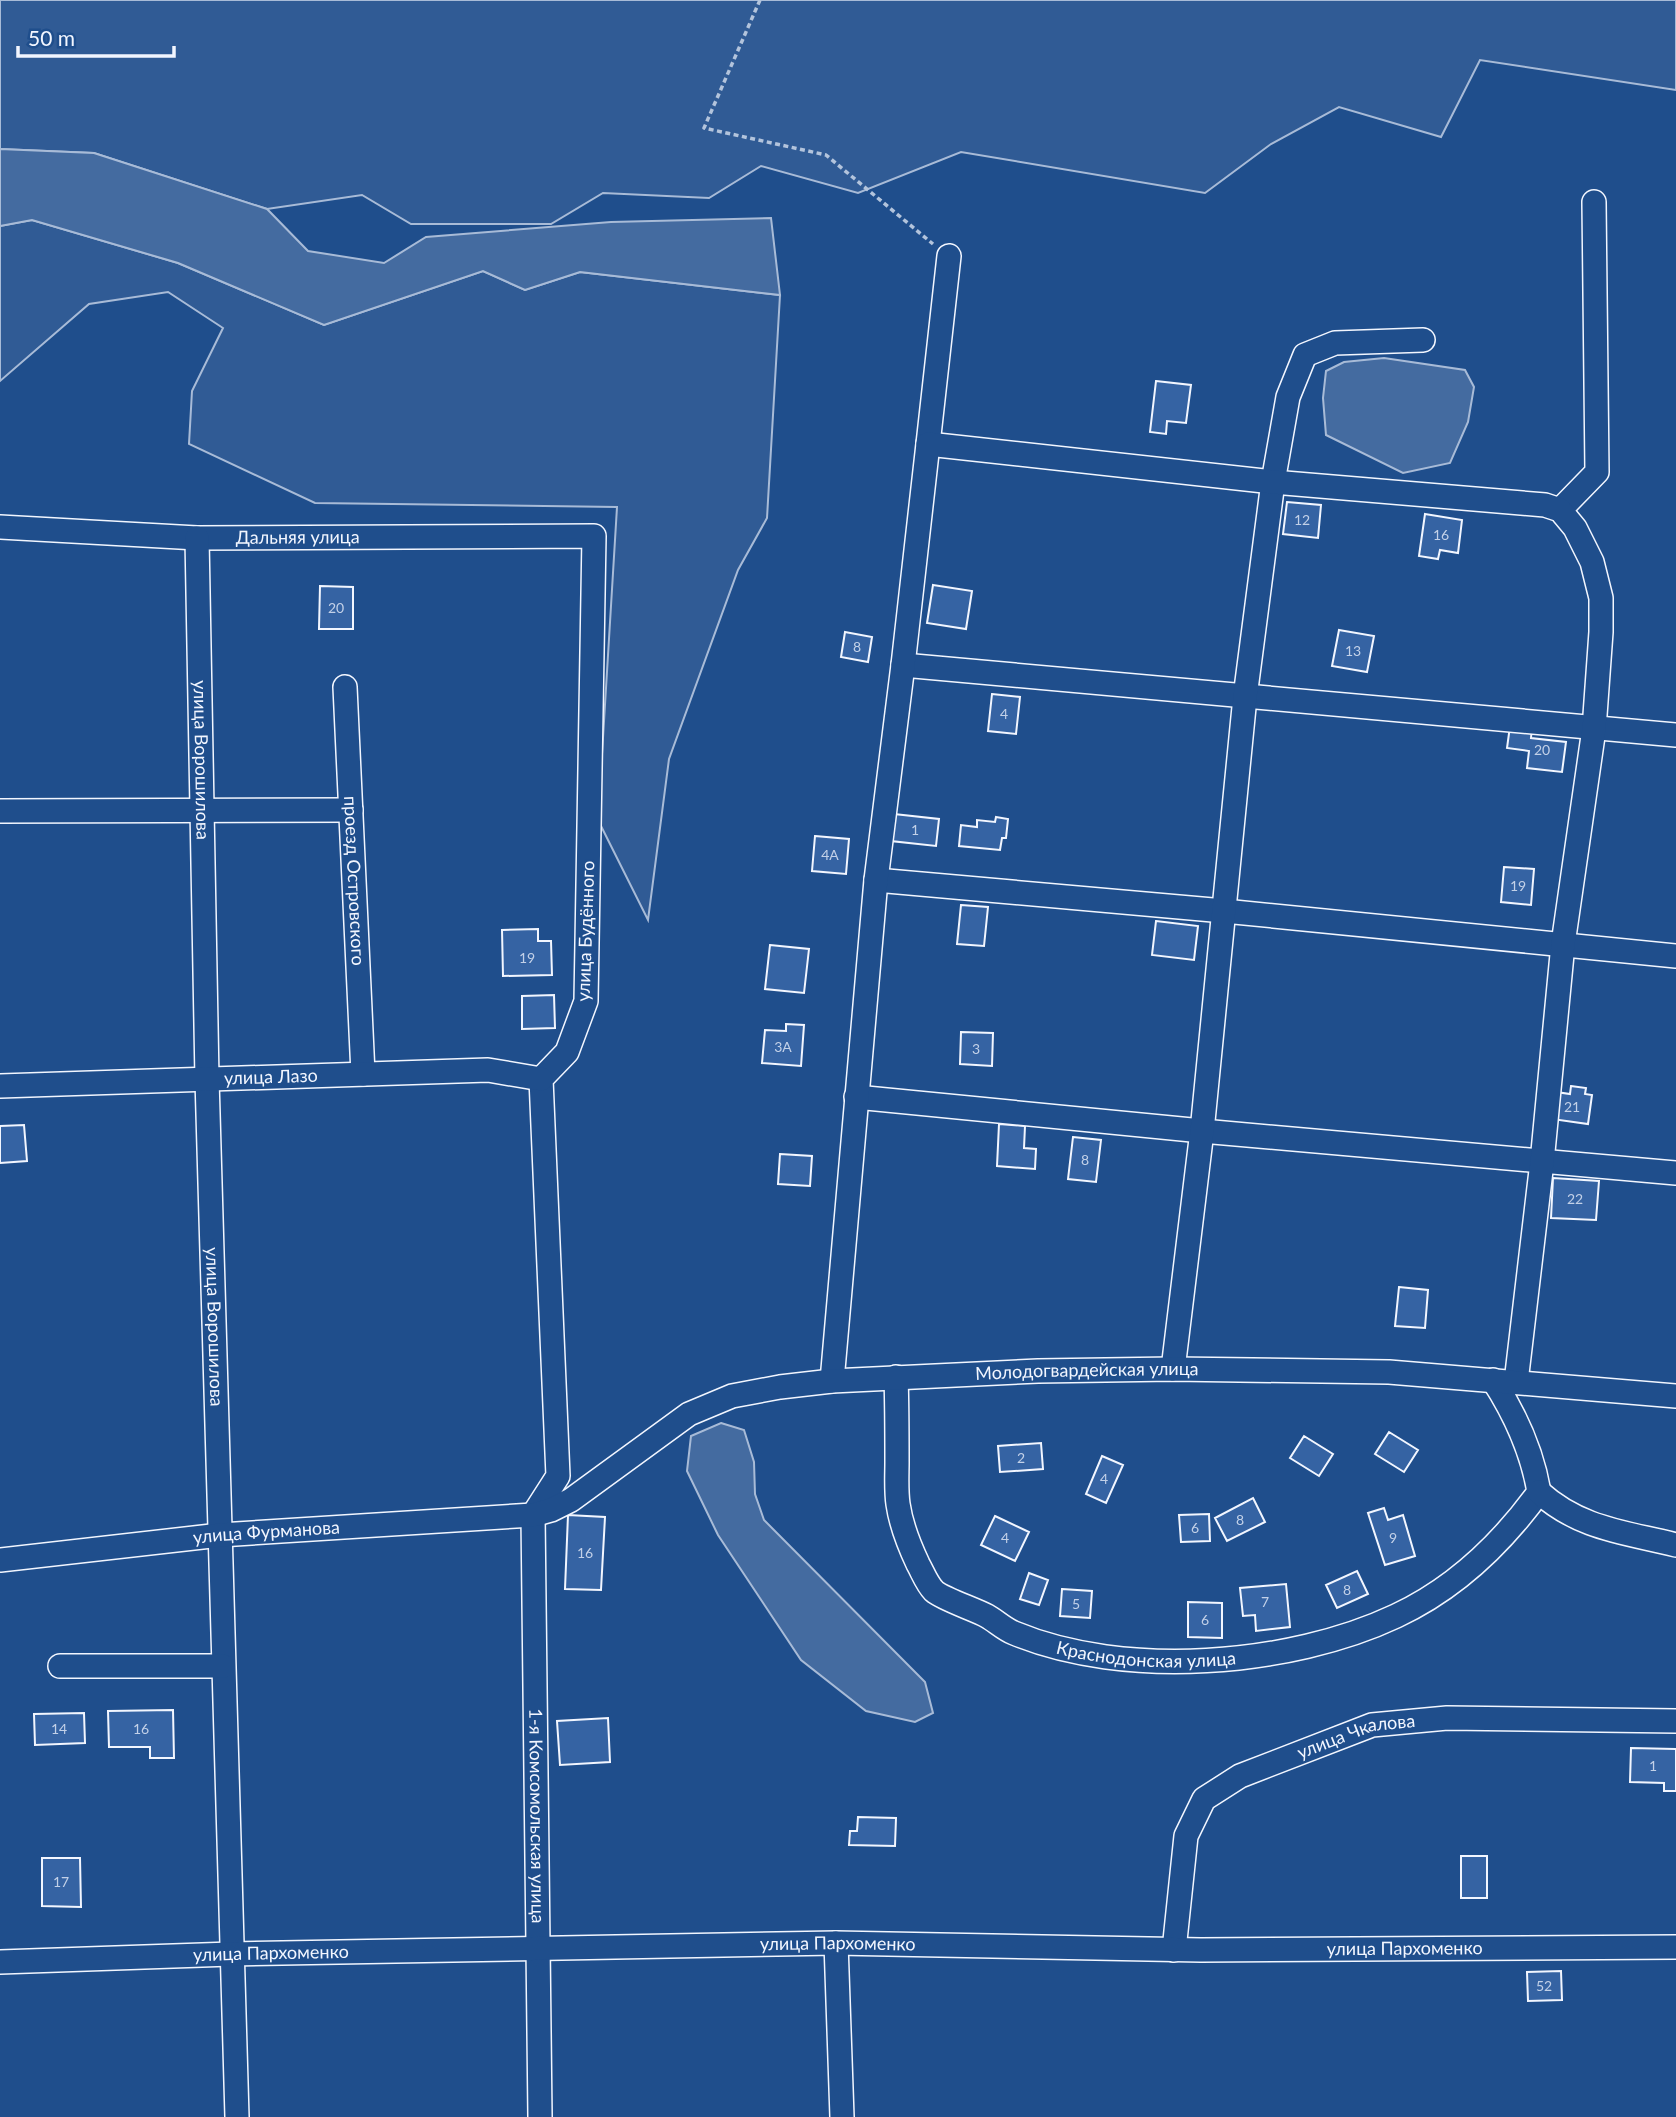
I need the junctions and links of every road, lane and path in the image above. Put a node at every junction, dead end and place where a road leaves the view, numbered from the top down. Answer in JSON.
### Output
{"nodes":[{"id":1,"x":760,"y":0,"type":"edge"},
{"id":2,"x":1594,"y":202,"type":"dead end"},
{"id":3,"x":948,"y":257,"type":"joint"},
{"id":4,"x":1423,"y":340,"type":"dead end"},
{"id":5,"x":928,"y":444,"type":"junction"},
{"id":6,"x":1273,"y":482,"type":"junction"},
{"id":7,"x":1560,"y":510,"type":"junction"},
{"id":8,"x":0,"y":527,"type":"edge"},
{"id":9,"x":594,"y":536,"type":"joint"},
{"id":10,"x":197,"y":538,"type":"junction"},
{"id":11,"x":904,"y":666,"type":"junction"},
{"id":12,"x":345,"y":687,"type":"dead end"},
{"id":13,"x":1245,"y":697,"type":"junction"},
{"id":14,"x":1594,"y":729,"type":"junction"},
{"id":15,"x":1676,"y":735,"type":"edge"},
{"id":16,"x":201,"y":809,"type":"junction"},
{"id":17,"x":351,"y":810,"type":"junction"},
{"id":18,"x":0,"y":811,"type":"edge"},
{"id":19,"x":876,"y":880,"type":"junction"},
{"id":20,"x":1224,"y":911,"type":"junction"},
{"id":21,"x":1563,"y":944,"type":"junction"},
{"id":22,"x":1676,"y":956,"type":"edge"},
{"id":23,"x":363,"y":1074,"type":"junction"},
{"id":24,"x":207,"y":1079,"type":"junction"},
{"id":25,"x":541,"y":1079,"type":"junction"},
{"id":26,"x":0,"y":1086,"type":"edge"},
{"id":27,"x":856,"y":1097,"type":"junction"},
{"id":28,"x":1202,"y":1131,"type":"junction"},
{"id":29,"x":1542,"y":1162,"type":"junction"},
{"id":30,"x":1676,"y":1173,"type":"edge"},
{"id":31,"x":1172,"y":1369,"type":"junction"},
{"id":32,"x":896,"y":1377,"type":"junction"},
{"id":33,"x":1493,"y":1380,"type":"junction"},
{"id":34,"x":832,"y":1381,"type":"junction"},
{"id":35,"x":1516,"y":1382,"type":"junction"},
{"id":36,"x":1676,"y":1396,"type":"edge"},
{"id":37,"x":1539,"y":1492,"type":"junction"},
{"id":38,"x":533,"y":1515,"type":"junction"},
{"id":39,"x":220,"y":1535,"type":"junction"},
{"id":40,"x":1676,"y":1545,"type":"edge"},
{"id":41,"x":0,"y":1560,"type":"edge"},
{"id":42,"x":60,"y":1666,"type":"dead end"},
{"id":43,"x":223,"y":1667,"type":"junction"},
{"id":44,"x":1676,"y":1721,"type":"edge"},
{"id":45,"x":835,"y":1943,"type":"junction"},
{"id":46,"x":1676,"y":1947,"type":"edge"},
{"id":47,"x":536,"y":1948,"type":"junction"},
{"id":48,"x":1174,"y":1950,"type":"junction"},
{"id":49,"x":231,"y":1954,"type":"junction"},
{"id":50,"x":0,"y":1962,"type":"edge"},
{"id":51,"x":237,"y":2117,"type":"edge"},
{"id":52,"x":540,"y":2117,"type":"edge"},
{"id":53,"x":842,"y":2117,"type":"edge"}],
"edges":[{"from":1,"to":3,"type":"path"},
{"from":2,"to":7,"type":"street"},
{"from":3,"to":5,"type":"street"},
{"from":4,"to":6,"type":"street"},
{"from":5,"to":6,"type":"street"},
{"from":5,"to":11,"type":"street"},
{"from":6,"to":7,"type":"street"},
{"from":6,"to":13,"type":"street"},
{"from":7,"to":14,"type":"street"},
{"from":8,"to":10,"type":"street","name":"Дальняя улица"},
{"from":9,"to":10,"type":"street","name":"Дальняя улица"},
{"from":9,"to":25,"type":"street","name":"улица Будённого"},
{"from":10,"to":16,"type":"street","name":"улица Ворошилова"},
{"from":11,"to":13,"type":"street"},
{"from":11,"to":19,"type":"street"},
{"from":12,"to":17,"type":"street","name":"проезд Островского"},
{"from":13,"to":14,"type":"street"},
{"from":13,"to":20,"type":"street"},
{"from":14,"to":15,"type":"street"},
{"from":14,"to":21,"type":"street"},
{"from":16,"to":17,"type":"street"},
{"from":16,"to":18,"type":"street"},
{"from":16,"to":24,"type":"street","name":"улица Ворошилова"},
{"from":17,"to":23,"type":"street","name":"проезд Островского"},
{"from":19,"to":20,"type":"street"},
{"from":19,"to":27,"type":"street"},
{"from":20,"to":21,"type":"street"},
{"from":20,"to":28,"type":"street"},
{"from":21,"to":22,"type":"street"},
{"from":21,"to":29,"type":"street"},
{"from":23,"to":24,"type":"street","name":"улица Лазо"},
{"from":23,"to":25,"type":"street","name":"улица Лазо"},
{"from":24,"to":26,"type":"street","name":"улица Лазо"},
{"from":24,"to":39,"type":"street","name":"улица Ворошилова"},
{"from":25,"to":38,"type":"street"},
{"from":27,"to":28,"type":"street"},
{"from":27,"to":34,"type":"street"},
{"from":28,"to":29,"type":"street"},
{"from":28,"to":31,"type":"street"},
{"from":29,"to":30,"type":"street"},
{"from":29,"to":35,"type":"street"},
{"from":31,"to":32,"type":"street","name":"Молодогвардейская улица"},
{"from":31,"to":33,"type":"street","name":"Молодогвардейская улица"},
{"from":32,"to":34,"type":"street","name":"Молодогвардейская улица"},
{"from":32,"to":37,"type":"street","name":"Краснодонская улица"},
{"from":33,"to":35,"type":"street","name":"Молодогвардейская улица"},
{"from":33,"to":37,"type":"street"},
{"from":34,"to":38,"type":"street","name":"Молодогвардейская улица"},
{"from":35,"to":36,"type":"street","name":"Молодогвардейская улица"},
{"from":37,"to":40,"type":"street"},
{"from":38,"to":39,"type":"street","name":"улица Фурманова"},
{"from":38,"to":47,"type":"street","name":"1-я Комсомольская улица"},
{"from":39,"to":41,"type":"street","name":"улица Фурманова"},
{"from":39,"to":43,"type":"street","name":"улица Ворошилова"},
{"from":42,"to":43,"type":"street"},
{"from":43,"to":49,"type":"street","name":"улица Ворошилова"},
{"from":44,"to":48,"type":"street","name":"улица Чкалова"},
{"from":45,"to":47,"type":"street","name":"улица Пархоменко"},
{"from":45,"to":48,"type":"street","name":"улица Пархоменко"},
{"from":45,"to":53,"type":"street"},
{"from":46,"to":48,"type":"street","name":"улица Пархоменко"},
{"from":47,"to":49,"type":"street","name":"улица Пархоменко"},
{"from":47,"to":52,"type":"street","name":"1-я Комсомольская улица"},
{"from":49,"to":50,"type":"street","name":"улица Пархоменко"},
{"from":49,"to":51,"type":"street","name":"улица Ворошилова"}]}
